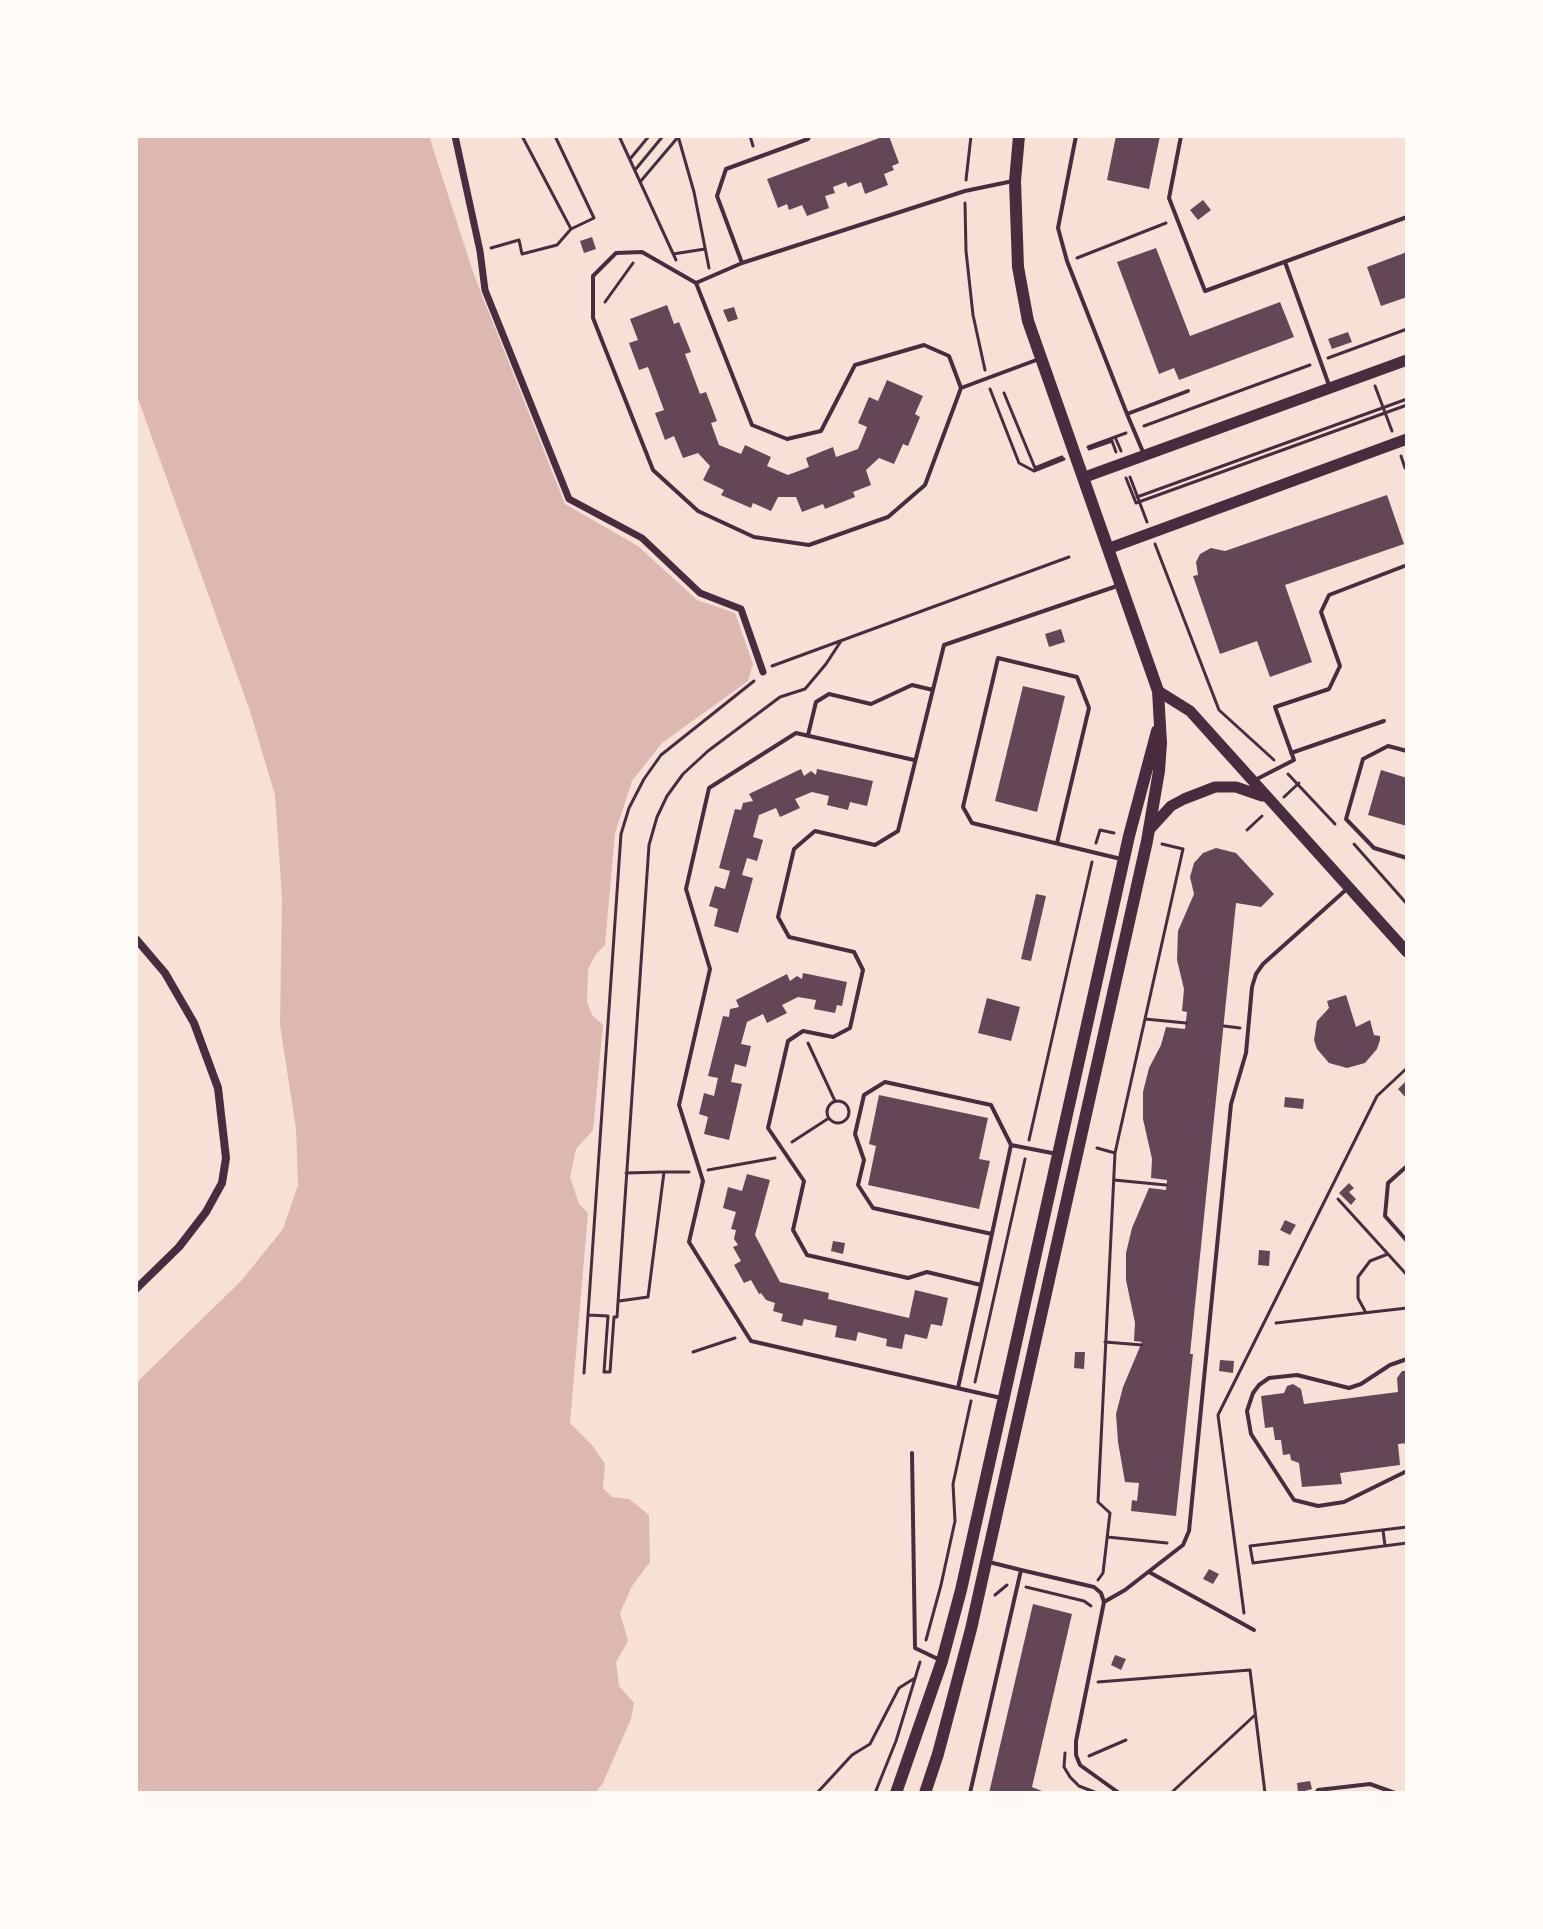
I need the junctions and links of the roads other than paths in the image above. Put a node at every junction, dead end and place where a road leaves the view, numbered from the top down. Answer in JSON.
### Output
{"nodes":[{"id":1,"x":455,"y":136,"type":"edge"},
{"id":2,"x":810,"y":136,"type":"edge"},
{"id":3,"x":1019,"y":136,"type":"edge"},
{"id":4,"x":1076,"y":136,"type":"edge"},
{"id":5,"x":1181,"y":136,"type":"edge"},
{"id":6,"x":1015,"y":181,"type":"junction"},
{"id":7,"x":1407,"y":217,"type":"edge"},
{"id":8,"x":1285,"y":262,"type":"junction"},
{"id":9,"x":742,"y":263,"type":"junction"},
{"id":10,"x":696,"y":283,"type":"junction"},
{"id":11,"x":1040,"y":359,"type":"junction"},
{"id":12,"x":1407,"y":360,"type":"edge"},
{"id":13,"x":961,"y":388,"type":"junction"},
{"id":14,"x":1330,"y":388,"type":"junction"},
{"id":15,"x":1188,"y":391,"type":"dead end"},
{"id":16,"x":1127,"y":414,"type":"junction"},
{"id":17,"x":1407,"y":439,"type":"edge"},
{"id":18,"x":1144,"y":456,"type":"junction"},
{"id":19,"x":1085,"y":477,"type":"junction"},
{"id":20,"x":1110,"y":548,"type":"junction"},
{"id":21,"x":1407,"y":565,"type":"edge"},
{"id":22,"x":1122,"y":585,"type":"junction"},
{"id":23,"x":763,"y":672,"type":"road end"},
{"id":24,"x":933,"y":690,"type":"junction"},
{"id":25,"x":1158,"y":691,"type":"junction"},
{"id":26,"x":1161,"y":717,"type":"junction"},
{"id":27,"x":1384,"y":721,"type":"dead end"},
{"id":28,"x":808,"y":735,"type":"junction"},
{"id":29,"x":1407,"y":751,"type":"edge"},
{"id":30,"x":1291,"y":753,"type":"junction"},
{"id":31,"x":915,"y":760,"type":"junction"},
{"id":32,"x":1252,"y":781,"type":"junction"},
{"id":33,"x":1269,"y":800,"type":"junction"},
{"id":34,"x":1149,"y":830,"type":"junction"},
{"id":35,"x":1057,"y":843,"type":"junction"},
{"id":36,"x":1407,"y":858,"type":"edge"},
{"id":37,"x":1124,"y":859,"type":"junction"},
{"id":38,"x":1348,"y":887,"type":"junction"},
{"id":39,"x":136,"y":939,"type":"edge"},
{"id":40,"x":1407,"y":952,"type":"edge"},
{"id":41,"x":1011,"y":1145,"type":"junction"},
{"id":42,"x":1058,"y":1154,"type":"junction"},
{"id":43,"x":1407,"y":1166,"type":"edge"},
{"id":44,"x":992,"y":1234,"type":"junction"},
{"id":45,"x":1407,"y":1241,"type":"edge"},
{"id":46,"x":981,"y":1285,"type":"junction"},
{"id":47,"x":136,"y":1289,"type":"edge"},
{"id":48,"x":1407,"y":1359,"type":"edge"},
{"id":49,"x":958,"y":1388,"type":"junction"},
{"id":50,"x":1003,"y":1399,"type":"junction"},
{"id":51,"x":912,"y":1453,"type":"dead end"},
{"id":52,"x":1407,"y":1471,"type":"edge"},
{"id":53,"x":986,"y":1562,"type":"junction"},
{"id":54,"x":1021,"y":1570,"type":"junction"},
{"id":55,"x":1149,"y":1572,"type":"junction"},
{"id":56,"x":1104,"y":1602,"type":"junction"},
{"id":57,"x":1254,"y":1630,"type":"dead end"},
{"id":58,"x":942,"y":1661,"type":"junction"},
{"id":59,"x":896,"y":1793,"type":"edge"},
{"id":60,"x":925,"y":1793,"type":"edge"},
{"id":61,"x":970,"y":1793,"type":"edge"},
{"id":62,"x":1119,"y":1793,"type":"edge"},
{"id":63,"x":1316,"y":1793,"type":"edge"},
{"id":64,"x":1395,"y":1793,"type":"edge"}],
"edges":[{"from":1,"to":23,"type":"street"},
{"from":2,"to":9,"type":"lane"},
{"from":3,"to":6,"type":"main road"},
{"from":4,"to":16,"type":"lane"},
{"from":5,"to":8,"type":"lane"},
{"from":6,"to":9,"type":"lane"},
{"from":6,"to":11,"type":"main road"},
{"from":7,"to":8,"type":"lane"},
{"from":8,"to":14,"type":"lane"},
{"from":9,"to":10,"type":"lane"},
{"from":10,"to":13,"type":"lane"},
{"from":10,"to":13,"type":"lane"},
{"from":11,"to":13,"type":"lane"},
{"from":11,"to":19,"type":"main road"},
{"from":12,"to":14,"type":"street"},
{"from":14,"to":18,"type":"street"},
{"from":15,"to":16,"type":"lane"},
{"from":16,"to":18,"type":"lane"},
{"from":17,"to":20,"type":"street"},
{"from":18,"to":19,"type":"street"},
{"from":19,"to":20,"type":"main road"},
{"from":20,"to":22,"type":"main road"},
{"from":21,"to":30,"type":"lane"},
{"from":22,"to":24,"type":"lane"},
{"from":22,"to":25,"type":"main road"},
{"from":24,"to":28,"type":"lane"},
{"from":24,"to":31,"type":"lane"},
{"from":25,"to":26,"type":"main road"},
{"from":25,"to":32,"type":"street"},
{"from":26,"to":34,"type":"main road"},
{"from":26,"to":37,"type":"main road"},
{"from":27,"to":30,"type":"lane"},
{"from":28,"to":31,"type":"lane"},
{"from":28,"to":49,"type":"lane"},
{"from":29,"to":36,"type":"lane"},
{"from":30,"to":32,"type":"lane"},
{"from":31,"to":46,"type":"lane"},
{"from":32,"to":33,"type":"street"},
{"from":33,"to":34,"type":"street"},
{"from":33,"to":38,"type":"street"},
{"from":34,"to":53,"type":"main road"},
{"from":35,"to":35,"type":"lane"},
{"from":35,"to":37,"type":"lane"},
{"from":37,"to":42,"type":"main road"},
{"from":38,"to":40,"type":"street"},
{"from":38,"to":55,"type":"lane"},
{"from":39,"to":47,"type":"street"},
{"from":41,"to":42,"type":"lane"},
{"from":41,"to":44,"type":"lane"},
{"from":41,"to":44,"type":"lane"},
{"from":42,"to":50,"type":"main road"},
{"from":43,"to":45,"type":"lane"},
{"from":44,"to":46,"type":"lane"},
{"from":46,"to":49,"type":"lane"},
{"from":48,"to":52,"type":"lane"},
{"from":49,"to":50,"type":"lane"},
{"from":50,"to":58,"type":"main road"},
{"from":51,"to":58,"type":"lane"},
{"from":53,"to":54,"type":"lane"},
{"from":53,"to":60,"type":"main road"},
{"from":54,"to":56,"type":"lane"},
{"from":54,"to":61,"type":"lane"},
{"from":55,"to":56,"type":"lane"},
{"from":55,"to":57,"type":"lane"},
{"from":56,"to":62,"type":"lane"},
{"from":58,"to":59,"type":"main road"},
{"from":63,"to":64,"type":"lane"}]}
